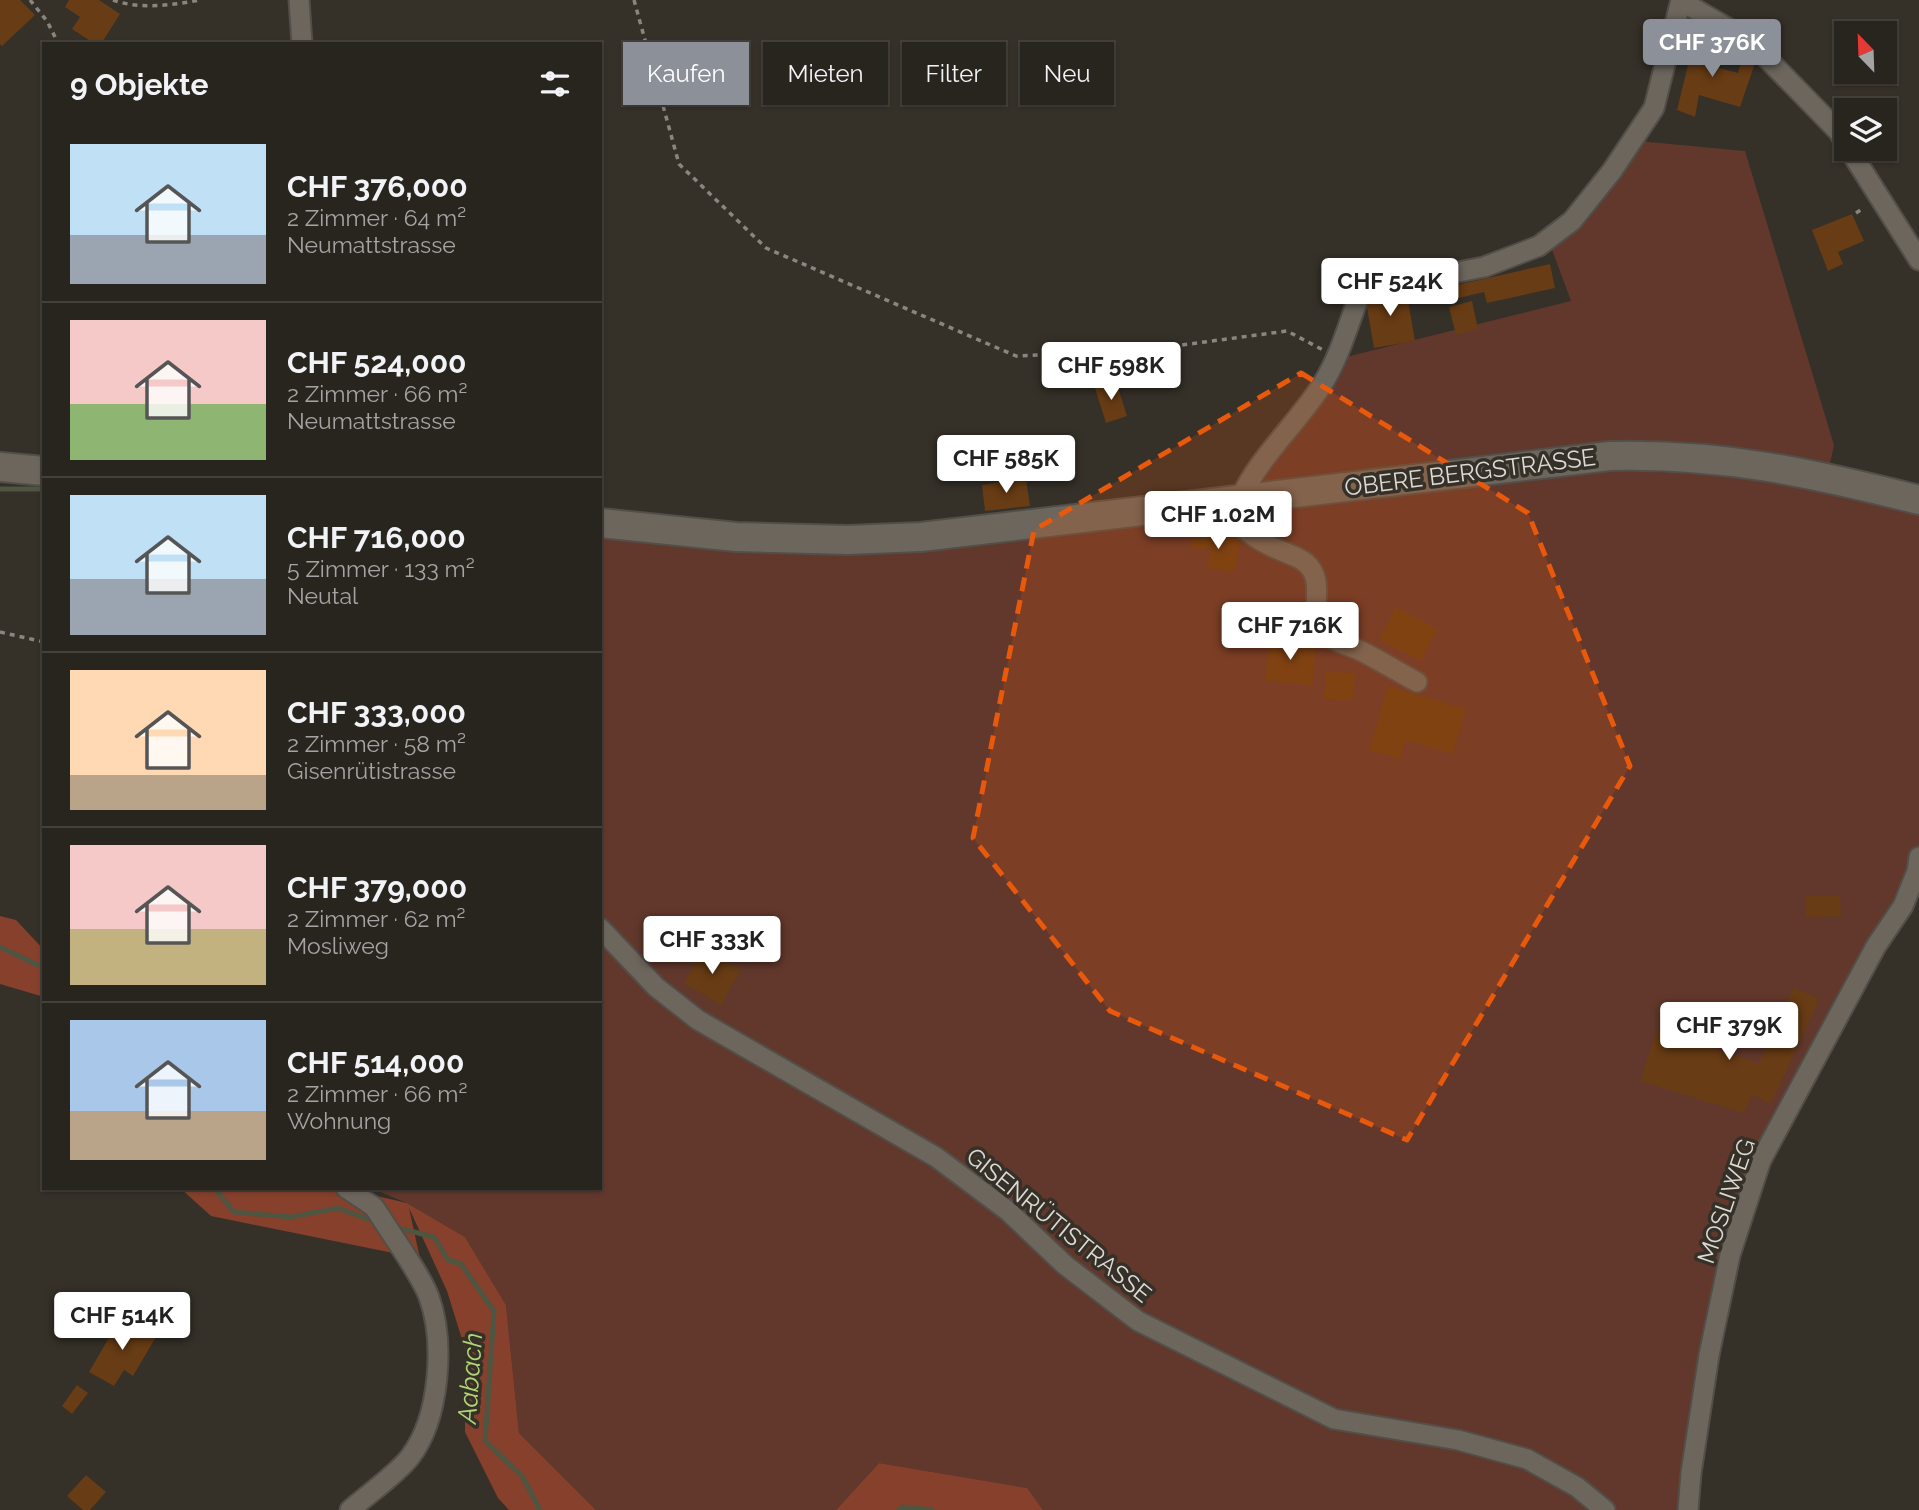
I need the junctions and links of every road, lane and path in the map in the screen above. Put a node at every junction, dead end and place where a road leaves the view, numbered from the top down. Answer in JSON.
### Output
{"nodes":[{"id":1,"x":30,"y":0,"type":"edge"},
{"id":2,"x":113,"y":0,"type":"edge"},
{"id":3,"x":200,"y":0,"type":"edge"},
{"id":4,"x":299,"y":0,"type":"edge"},
{"id":5,"x":634,"y":0,"type":"edge"},
{"id":6,"x":1681,"y":1,"type":"edge"},
{"id":7,"x":58,"y":42,"type":"edge"},
{"id":8,"x":302,"y":42,"type":"edge"},
{"id":9,"x":1834,"y":127,"type":"edge"},
{"id":10,"x":1857,"y":161,"type":"edge"},
{"id":11,"x":1919,"y":260,"type":"edge"},
{"id":12,"x":1337,"y":357,"type":"junction"},
{"id":13,"x":0,"y":467,"type":"edge"},
{"id":14,"x":42,"y":471,"type":"edge"},
{"id":15,"x":1919,"y":499,"type":"edge"},
{"id":16,"x":1230,"y":500,"type":"junction"},
{"id":17,"x":602,"y":523,"type":"edge"},
{"id":18,"x":0,"y":632,"type":"edge"},
{"id":19,"x":42,"y":642,"type":"edge"},
{"id":20,"x":1417,"y":682,"type":"dead end"},
{"id":21,"x":1919,"y":857,"type":"edge"},
{"id":22,"x":602,"y":930,"type":"edge"},
{"id":23,"x":349,"y":1190,"type":"edge"},
{"id":24,"x":350,"y":1510,"type":"edge"},
{"id":25,"x":1605,"y":1510,"type":"edge"},
{"id":26,"x":1688,"y":1510,"type":"edge"}],
"edges":[{"from":1,"to":7,"type":"path"},
{"from":2,"to":3,"type":"path"},
{"from":4,"to":8,"type":"street"},
{"from":5,"to":12,"type":"path"},
{"from":6,"to":9,"type":"street"},
{"from":6,"to":12,"type":"street"},
{"from":10,"to":11,"type":"street"},
{"from":12,"to":16,"type":"street"},
{"from":13,"to":14,"type":"main road"},
{"from":15,"to":16,"type":"main road","name":"OBERE BERGSTRASSE"},
{"from":16,"to":17,"type":"main road","name":"OBERE BERGSTRASSE"},
{"from":16,"to":20,"type":"street"},
{"from":18,"to":19,"type":"path"},
{"from":21,"to":26,"type":"street","name":"MOSLIWEG"},
{"from":22,"to":25,"type":"street","name":"GISENRÜTISTRASSE"},
{"from":23,"to":24,"type":"street"}]}
